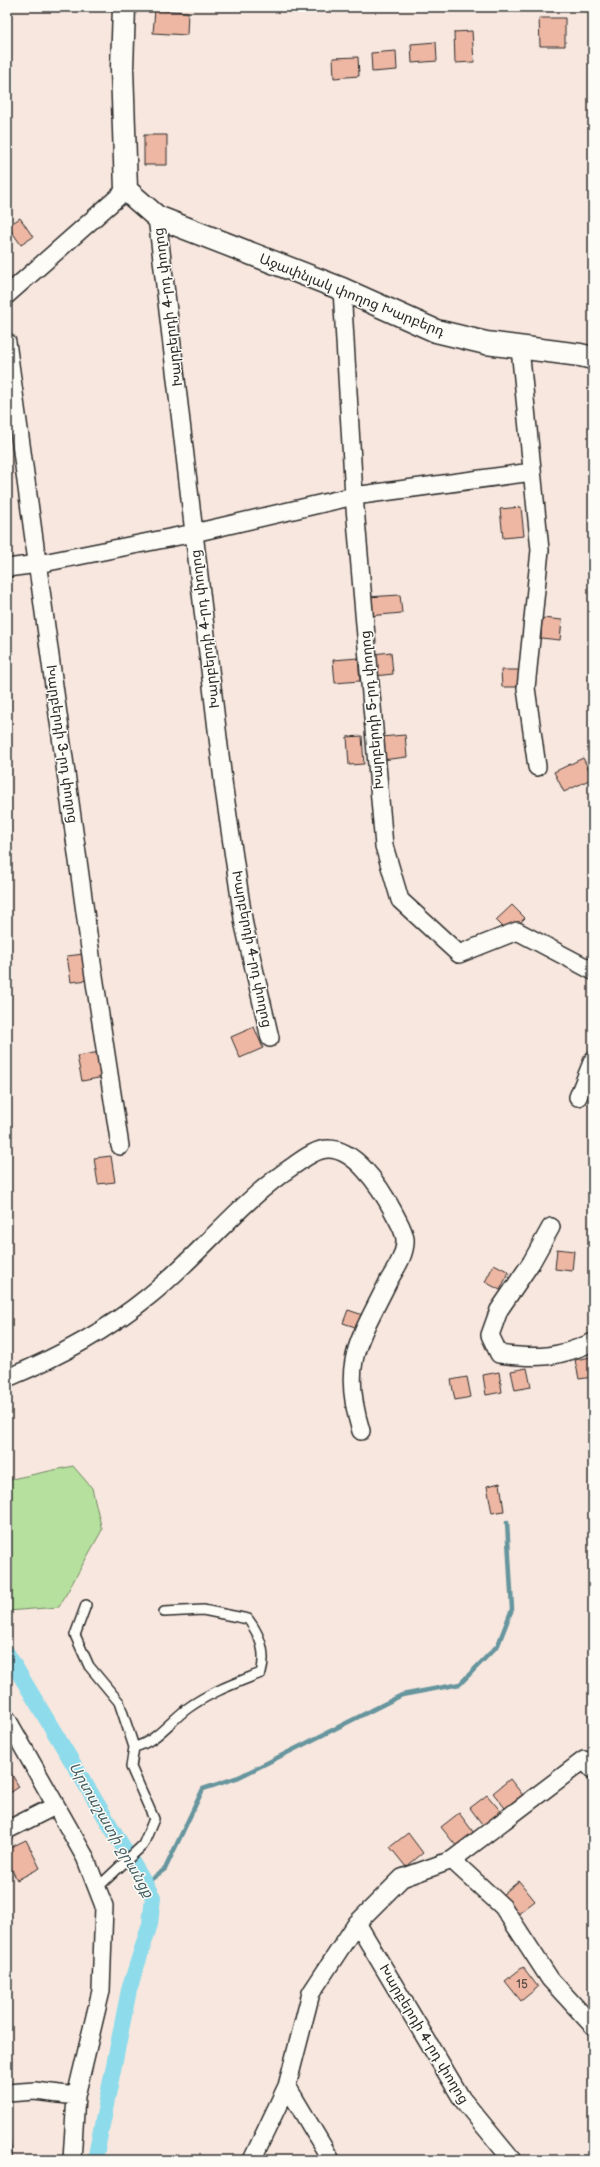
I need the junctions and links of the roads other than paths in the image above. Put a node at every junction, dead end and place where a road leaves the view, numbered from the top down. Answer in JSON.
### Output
{"nodes":[{"id":1,"x":124,"y":7,"type":"edge"},
{"id":2,"x":126,"y":190,"type":"junction"},
{"id":3,"x":157,"y":217,"type":"junction"},
{"id":4,"x":342,"y":289,"type":"junction"},
{"id":5,"x":7,"y":295,"type":"edge"},
{"id":6,"x":7,"y":342,"type":"edge"},
{"id":7,"x":520,"y":348,"type":"junction"},
{"id":8,"x":593,"y":358,"type":"edge"},
{"id":9,"x":532,"y":472,"type":"junction"},
{"id":10,"x":354,"y":496,"type":"junction"},
{"id":11,"x":194,"y":533,"type":"junction"},
{"id":12,"x":38,"y":564,"type":"junction"},
{"id":13,"x":7,"y":568,"type":"edge"},
{"id":14,"x":537,"y":767,"type":"dead end"},
{"id":15,"x":593,"y":971,"type":"edge"},
{"id":16,"x":270,"y":1038,"type":"dead end"},
{"id":17,"x":593,"y":1060,"type":"edge"},
{"id":18,"x":578,"y":1097,"type":"dead end"},
{"id":19,"x":120,"y":1146,"type":"dead end"},
{"id":20,"x":551,"y":1227,"type":"dead end"},
{"id":21,"x":593,"y":1342,"type":"edge"},
{"id":22,"x":7,"y":1378,"type":"edge"},
{"id":23,"x":361,"y":1431,"type":"dead end"},
{"id":24,"x":86,"y":1605,"type":"dead end"},
{"id":25,"x":164,"y":1612,"type":"dead end"},
{"id":26,"x":7,"y":1719,"type":"edge"},
{"id":27,"x":134,"y":1747,"type":"junction"},
{"id":28,"x":593,"y":1770,"type":"edge"},
{"id":29,"x":55,"y":1806,"type":"junction"},
{"id":30,"x":7,"y":1830,"type":"edge"},
{"id":31,"x":452,"y":1860,"type":"junction"},
{"id":32,"x":97,"y":1888,"type":"junction"},
{"id":33,"x":357,"y":1923,"type":"junction"},
{"id":34,"x":593,"y":2026,"type":"edge"},
{"id":35,"x":286,"y":2086,"type":"junction"},
{"id":36,"x":7,"y":2093,"type":"edge"},
{"id":37,"x":76,"y":2096,"type":"junction"},
{"id":38,"x":72,"y":2160,"type":"edge"},
{"id":39,"x":252,"y":2160,"type":"edge"},
{"id":40,"x":331,"y":2160,"type":"edge"},
{"id":41,"x":512,"y":2160,"type":"edge"}],
"edges":[{"from":1,"to":2,"type":"street"},
{"from":2,"to":3,"type":"street","name":"Աջափնյակ փողոց Խարբերդ"},
{"from":2,"to":5,"type":"street"},
{"from":3,"to":4,"type":"street","name":"Աջափնյակ փողոց Խարբերդ"},
{"from":3,"to":11,"type":"street","name":"Խարբերդի 4-րդ փողոց"},
{"from":4,"to":7,"type":"street","name":"Աջափնյակ փողոց Խարբերդ"},
{"from":4,"to":10,"type":"street","name":"Խարբերդի 5-րդ փողոց"},
{"from":6,"to":12,"type":"street","name":"Խարբերդի 3-րդ փողոց"},
{"from":7,"to":8,"type":"street","name":"Աջափնյակ փողոց Խարբերդ"},
{"from":7,"to":9,"type":"street"},
{"from":9,"to":10,"type":"street"},
{"from":9,"to":14,"type":"street"},
{"from":10,"to":11,"type":"street"},
{"from":10,"to":15,"type":"street","name":"Խարբերդի 5-րդ փողոց"},
{"from":11,"to":12,"type":"street"},
{"from":11,"to":16,"type":"street","name":"Խարբերդի 4-րդ փողոց"},
{"from":12,"to":13,"type":"street"},
{"from":12,"to":19,"type":"street","name":"Խարբերդի 3-րդ փողոց"},
{"from":17,"to":18,"type":"street"},
{"from":20,"to":21,"type":"street"},
{"from":22,"to":23,"type":"street"},
{"from":24,"to":27,"type":"lane"},
{"from":25,"to":27,"type":"lane"},
{"from":26,"to":29,"type":"street"},
{"from":27,"to":32,"type":"lane"},
{"from":28,"to":31,"type":"street"},
{"from":29,"to":30,"type":"street"},
{"from":29,"to":32,"type":"street"},
{"from":31,"to":33,"type":"street"},
{"from":31,"to":34,"type":"street"},
{"from":32,"to":37,"type":"street"},
{"from":33,"to":35,"type":"street"},
{"from":33,"to":41,"type":"street","name":"Խարբերդի 4-րդ փողոց"},
{"from":35,"to":39,"type":"street"},
{"from":35,"to":40,"type":"street"},
{"from":36,"to":37,"type":"street"},
{"from":37,"to":38,"type":"street"}]}
